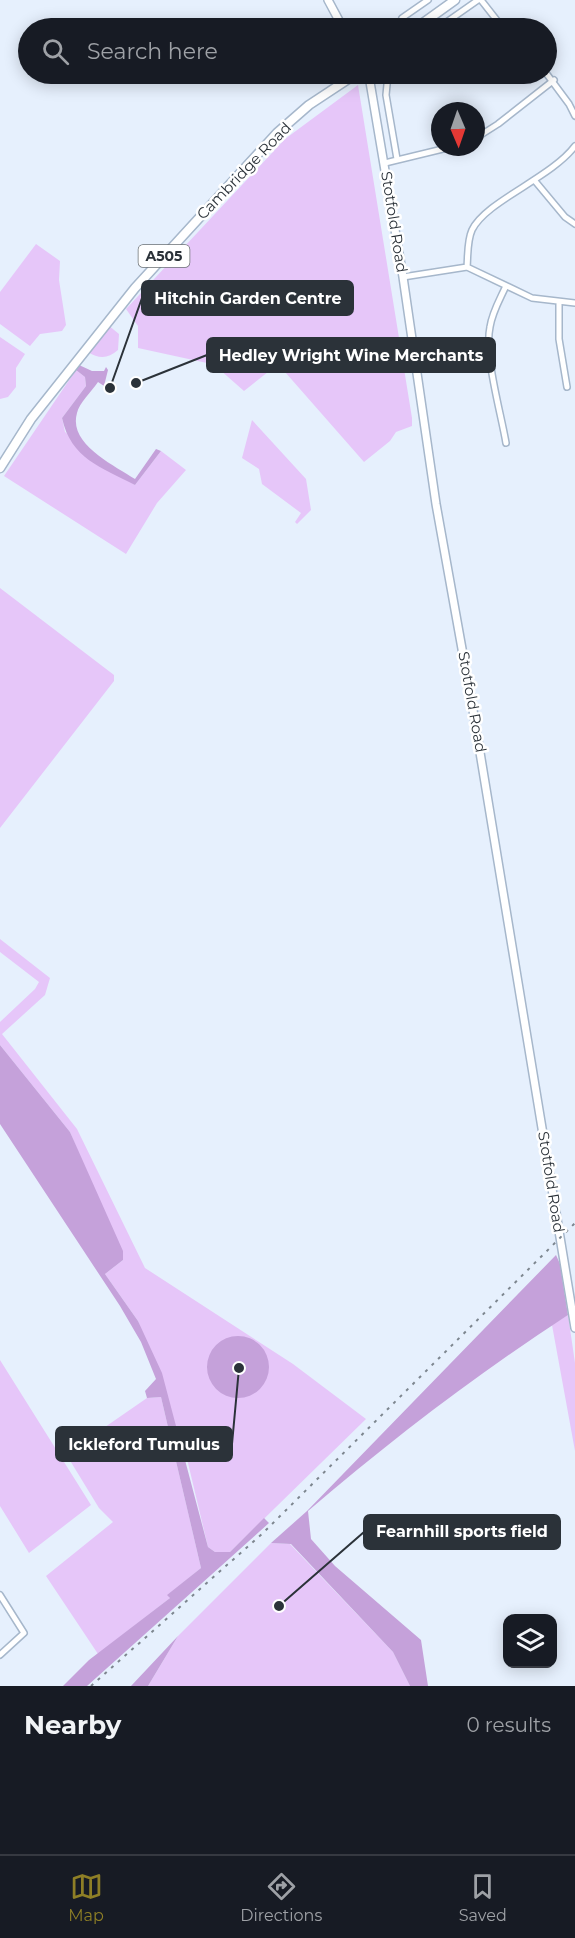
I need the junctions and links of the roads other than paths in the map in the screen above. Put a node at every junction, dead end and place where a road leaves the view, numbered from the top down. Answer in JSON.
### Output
{"nodes":[{"id":1,"x":328,"y":0,"type":"edge"},
{"id":2,"x":428,"y":0,"type":"edge"},
{"id":3,"x":455,"y":0,"type":"edge"},
{"id":4,"x":480,"y":0,"type":"edge"},
{"id":5,"x":415,"y":9,"type":"junction"},
{"id":6,"x":338,"y":18,"type":"edge"},
{"id":7,"x":402,"y":18,"type":"dead end"},
{"id":8,"x":422,"y":18,"type":"edge"},
{"id":9,"x":430,"y":18,"type":"edge"},
{"id":10,"x":453,"y":18,"type":"edge"},
{"id":11,"x":495,"y":18,"type":"edge"},
{"id":12,"x":342,"y":84,"type":"edge"},
{"id":13,"x":373,"y":84,"type":"edge"},
{"id":14,"x":387,"y":84,"type":"edge"},
{"id":15,"x":549,"y":84,"type":"edge"},
{"id":16,"x":556,"y":84,"type":"edge"},
{"id":17,"x":575,"y":116,"type":"edge"},
{"id":18,"x":485,"y":131,"type":"edge"},
{"id":19,"x":575,"y":146,"type":"edge"},
{"id":20,"x":431,"y":151,"type":"edge"},
{"id":21,"x":397,"y":159,"type":"junction"},
{"id":22,"x":385,"y":163,"type":"junction"},
{"id":23,"x":535,"y":181,"type":"junction"},
{"id":24,"x":575,"y":224,"type":"edge"},
{"id":25,"x":467,"y":267,"type":"junction"},
{"id":26,"x":403,"y":277,"type":"junction"},
{"id":27,"x":506,"y":288,"type":"junction"},
{"id":28,"x":559,"y":303,"type":"junction"},
{"id":29,"x":575,"y":303,"type":"edge"},
{"id":30,"x":567,"y":387,"type":"dead end"},
{"id":31,"x":506,"y":443,"type":"dead end"},
{"id":32,"x":0,"y":468,"type":"edge"},
{"id":33,"x":575,"y":1328,"type":"edge"},
{"id":34,"x":0,"y":1595,"type":"edge"},
{"id":35,"x":0,"y":1655,"type":"edge"}],
"edges":[{"from":1,"to":6,"type":"street"},
{"from":2,"to":5,"type":"street"},
{"from":3,"to":9,"type":"main road"},
{"from":4,"to":10,"type":"street"},
{"from":4,"to":11,"type":"street"},
{"from":5,"to":7,"type":"street"},
{"from":5,"to":8,"type":"street"},
{"from":12,"to":32,"type":"main road","name":"Cambridge Road","number":"A505"},
{"from":13,"to":22,"type":"street","name":"Stotfold Road"},
{"from":14,"to":21,"type":"street"},
{"from":15,"to":18,"type":"street"},
{"from":16,"to":17,"type":"street"},
{"from":19,"to":23,"type":"street"},
{"from":20,"to":21,"type":"street"},
{"from":21,"to":22,"type":"street"},
{"from":22,"to":26,"type":"street","name":"Stotfold Road"},
{"from":23,"to":24,"type":"street"},
{"from":23,"to":25,"type":"street"},
{"from":25,"to":26,"type":"street"},
{"from":25,"to":27,"type":"street"},
{"from":26,"to":33,"type":"street","name":"Stotfold Road"},
{"from":27,"to":28,"type":"street"},
{"from":27,"to":31,"type":"street"},
{"from":28,"to":29,"type":"street"},
{"from":28,"to":30,"type":"street"},
{"from":34,"to":35,"type":"street"}]}
